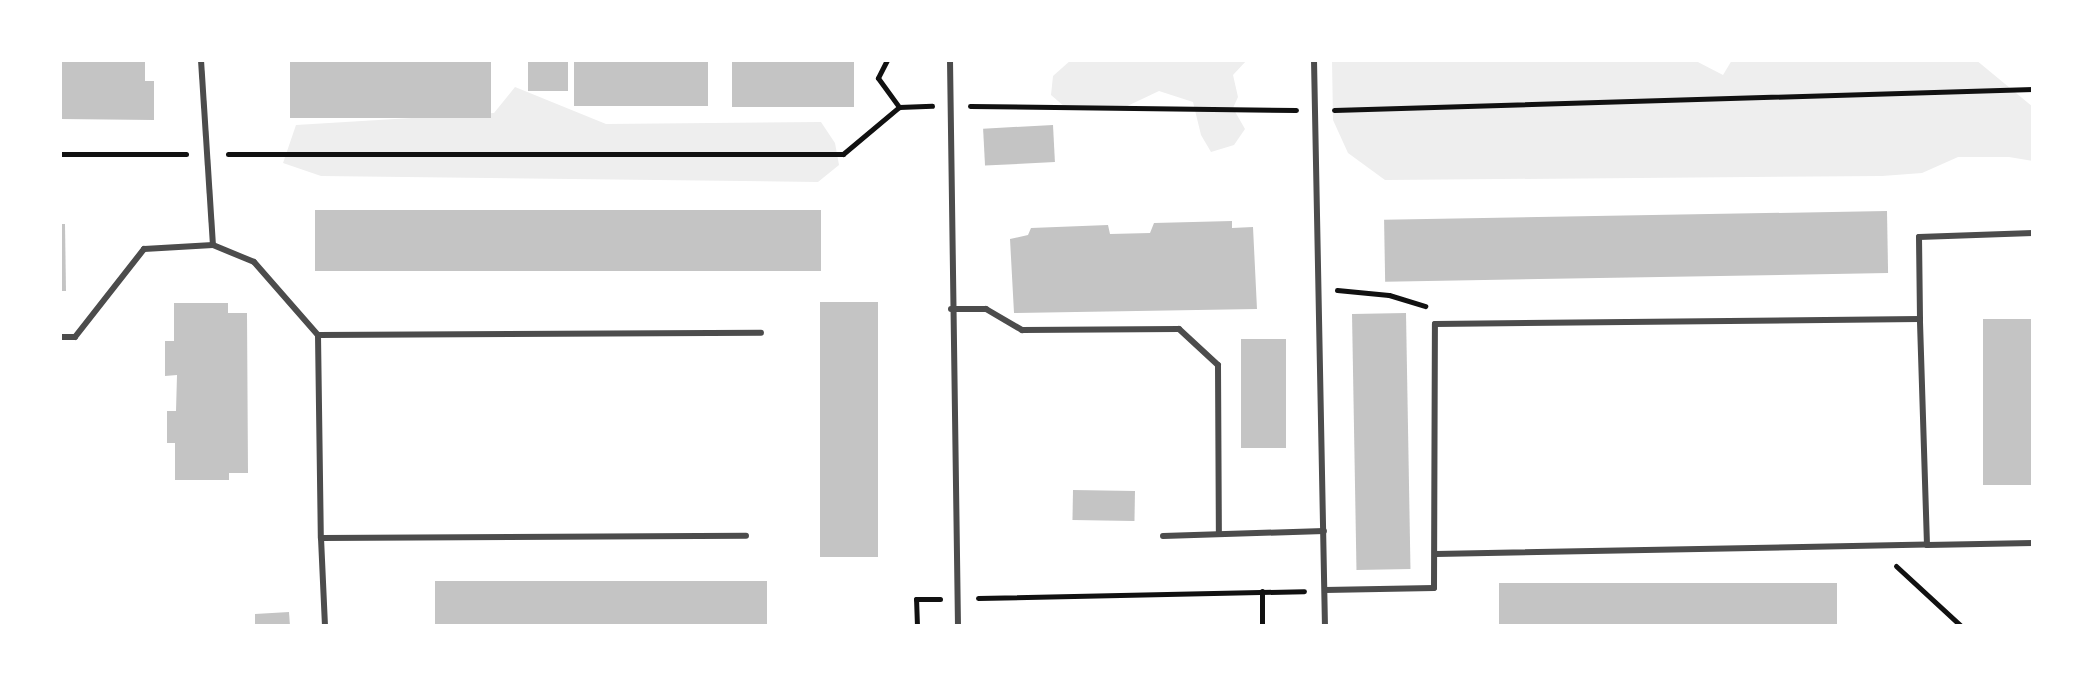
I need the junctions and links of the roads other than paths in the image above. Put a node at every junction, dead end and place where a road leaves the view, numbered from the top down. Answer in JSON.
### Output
{"nodes":[{"id":1,"x":201,"y":60,"type":"edge"},
{"id":2,"x":950,"y":60,"type":"edge"},
{"id":3,"x":1314,"y":60,"type":"edge"},
{"id":4,"x":2033,"y":233,"type":"edge"},
{"id":5,"x":213,"y":245,"type":"junction"},
{"id":6,"x":951,"y":309,"type":"junction"},
{"id":7,"x":1920,"y":319,"type":"junction"},
{"id":8,"x":761,"y":333,"type":"dead end"},
{"id":9,"x":318,"y":335,"type":"junction"},
{"id":10,"x":60,"y":337,"type":"edge"},
{"id":11,"x":1324,"y":531,"type":"junction"},
{"id":12,"x":1219,"y":534,"type":"junction"},
{"id":13,"x":746,"y":536,"type":"dead end"},
{"id":14,"x":1163,"y":536,"type":"dead end"},
{"id":15,"x":321,"y":538,"type":"junction"},
{"id":16,"x":2033,"y":543,"type":"edge"},
{"id":17,"x":1927,"y":545,"type":"junction"},
{"id":18,"x":1436,"y":554,"type":"junction"},
{"id":19,"x":1325,"y":590,"type":"junction"},
{"id":20,"x":325,"y":626,"type":"edge"},
{"id":21,"x":958,"y":626,"type":"edge"},
{"id":22,"x":1325,"y":626,"type":"edge"}],
"edges":[{"from":1,"to":5,"type":"lane"},
{"from":2,"to":6,"type":"lane"},
{"from":3,"to":11,"type":"lane"},
{"from":4,"to":7,"type":"lane"},
{"from":5,"to":9,"type":"lane"},
{"from":5,"to":10,"type":"lane"},
{"from":6,"to":12,"type":"lane"},
{"from":6,"to":21,"type":"lane"},
{"from":7,"to":17,"type":"lane"},
{"from":7,"to":18,"type":"lane"},
{"from":8,"to":9,"type":"lane"},
{"from":9,"to":15,"type":"lane"},
{"from":11,"to":12,"type":"lane"},
{"from":11,"to":19,"type":"lane"},
{"from":12,"to":14,"type":"lane"},
{"from":13,"to":15,"type":"lane"},
{"from":15,"to":20,"type":"lane"},
{"from":16,"to":17,"type":"lane"},
{"from":17,"to":18,"type":"lane"},
{"from":18,"to":19,"type":"lane"},
{"from":19,"to":22,"type":"lane"}]}
